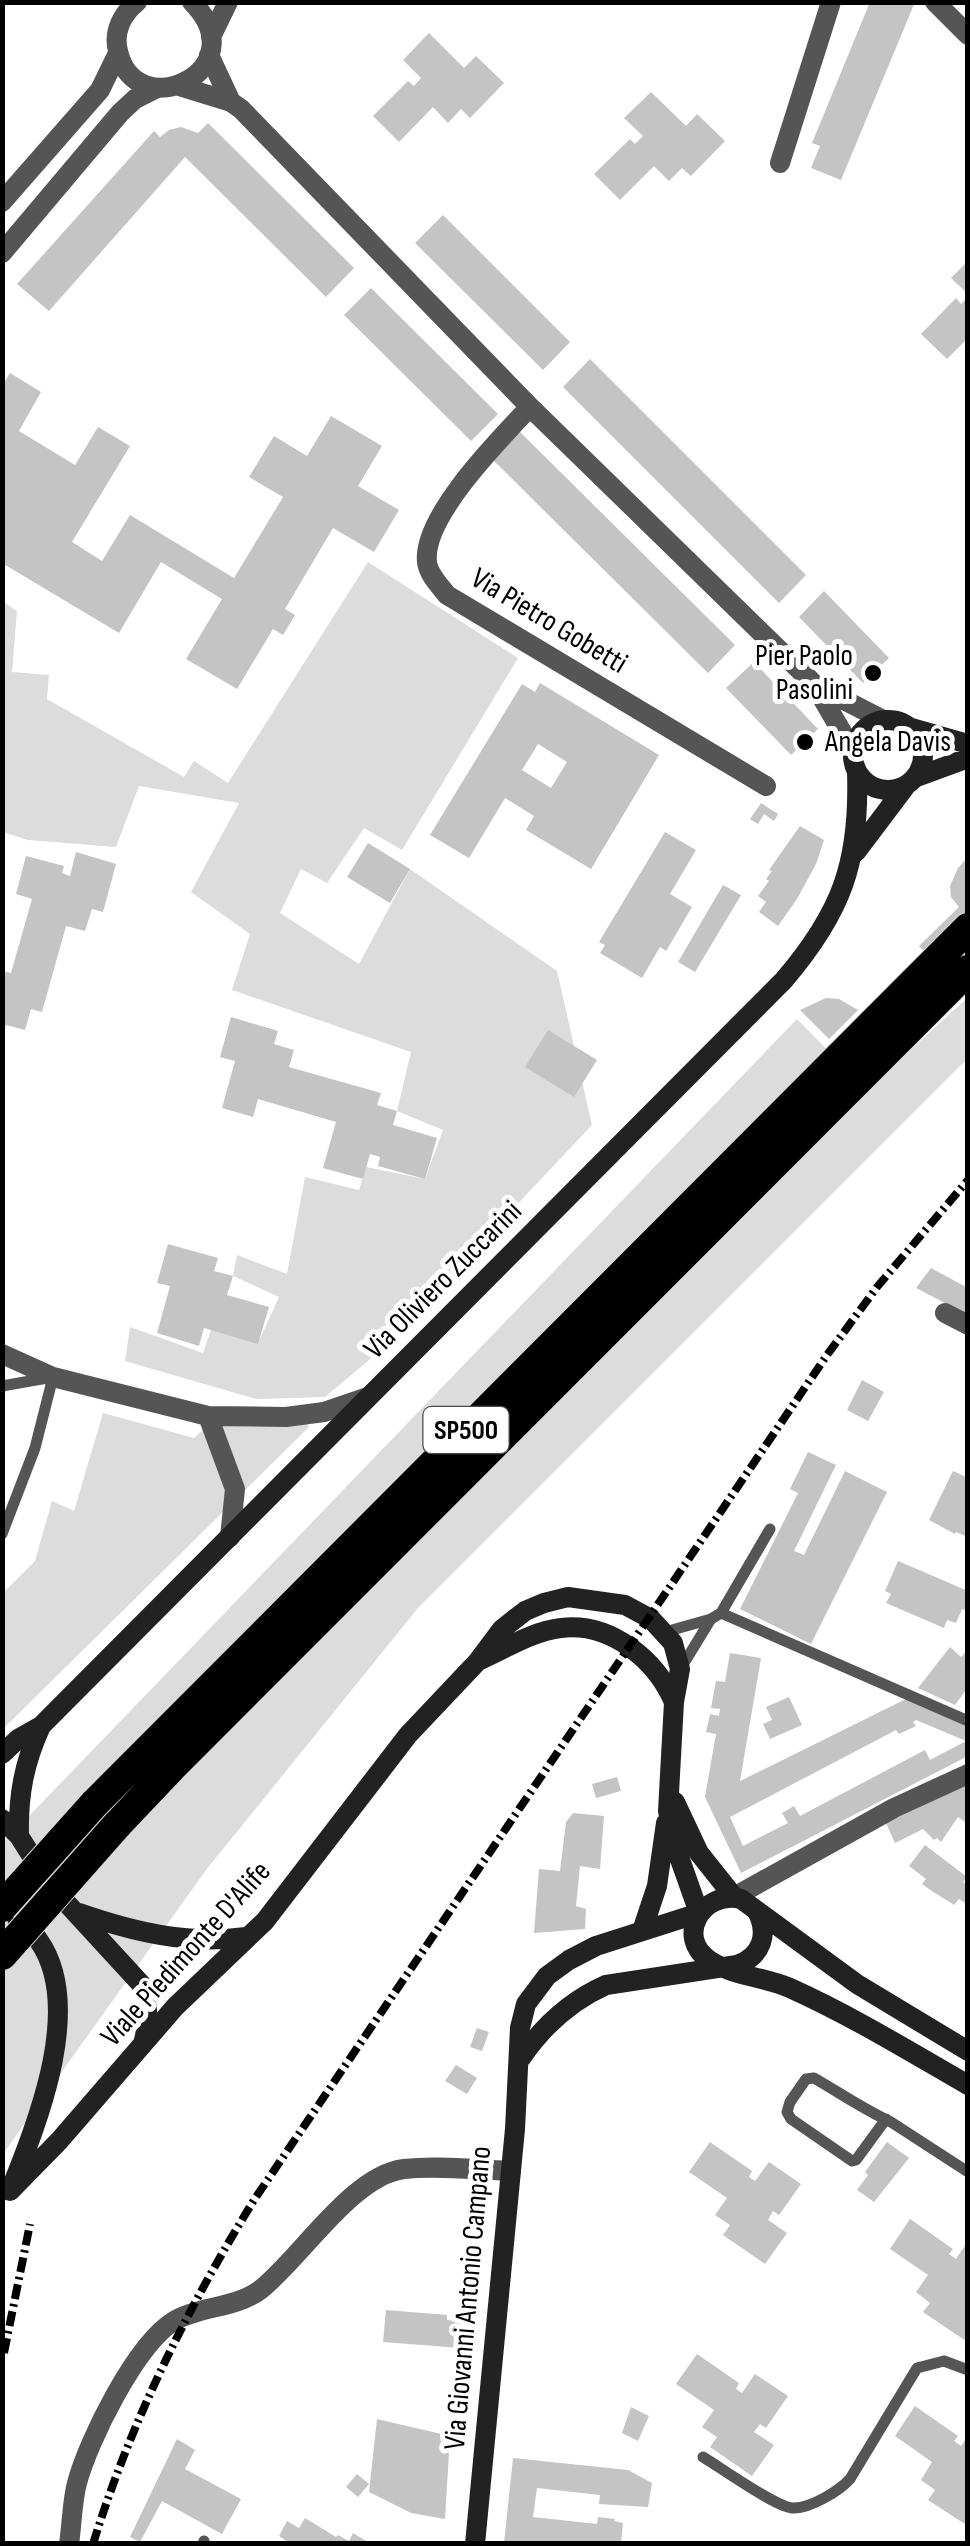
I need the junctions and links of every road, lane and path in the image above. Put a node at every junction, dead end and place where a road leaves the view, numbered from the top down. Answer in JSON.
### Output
{"nodes":[{"id":1,"x":111,"y":2,"type":"edge"},
{"id":2,"x":137,"y":2,"type":"edge"},
{"id":3,"x":192,"y":2,"type":"edge"},
{"id":4,"x":228,"y":2,"type":"edge"},
{"id":5,"x":831,"y":2,"type":"edge"},
{"id":6,"x":935,"y":2,"type":"edge"},
{"id":7,"x":119,"y":25,"type":"junction"},
{"id":8,"x":968,"y":34,"type":"edge"},
{"id":9,"x":210,"y":46,"type":"junction"},
{"id":10,"x":118,"y":53,"type":"junction"},
{"id":11,"x":180,"y":86,"type":"junction"},
{"id":12,"x":157,"y":88,"type":"junction"},
{"id":13,"x":231,"y":102,"type":"junction"},
{"id":14,"x":780,"y":162,"type":"dead end"},
{"id":15,"x":2,"y":202,"type":"edge"},
{"id":16,"x":2,"y":253,"type":"edge"},
{"id":17,"x":530,"y":408,"type":"junction"},
{"id":18,"x":814,"y":684,"type":"junction"},
{"id":19,"x":883,"y":720,"type":"junction"},
{"id":20,"x":912,"y":728,"type":"junction"},
{"id":21,"x":968,"y":744,"type":"edge"},
{"id":22,"x":968,"y":758,"type":"edge"},
{"id":23,"x":855,"y":762,"type":"junction"},
{"id":24,"x":911,"y":782,"type":"junction"},
{"id":25,"x":766,"y":786,"type":"dead end"},
{"id":26,"x":854,"y":853,"type":"junction"},
{"id":27,"x":968,"y":928,"type":"edge"},
{"id":28,"x":968,"y":970,"type":"edge"},
{"id":29,"x":849,"y":1066,"type":"junction"},
{"id":30,"x":945,"y":1313,"type":"dead end"},
{"id":31,"x":968,"y":1325,"type":"edge"},
{"id":32,"x":2,"y":1354,"type":"edge"},
{"id":33,"x":53,"y":1377,"type":"junction"},
{"id":34,"x":2,"y":1386,"type":"edge"},
{"id":35,"x":368,"y":1397,"type":"junction"},
{"id":36,"x":208,"y":1416,"type":"junction"},
{"id":37,"x":770,"y":1529,"type":"dead end"},
{"id":38,"x":2,"y":1534,"type":"edge"},
{"id":39,"x":230,"y":1537,"type":"junction"},
{"id":40,"x":716,"y":1616,"type":"junction"},
{"id":41,"x":665,"y":1632,"type":"junction"},
{"id":42,"x":478,"y":1661,"type":"junction"},
{"id":43,"x":680,"y":1669,"type":"junction"},
{"id":44,"x":674,"y":1702,"type":"junction"},
{"id":45,"x":968,"y":1721,"type":"edge"},
{"id":46,"x":41,"y":1726,"type":"junction"},
{"id":47,"x":2,"y":1754,"type":"edge"},
{"id":48,"x":968,"y":1774,"type":"edge"},
{"id":49,"x":669,"y":1789,"type":"junction"},
{"id":50,"x":668,"y":1811,"type":"junction"},
{"id":51,"x":2,"y":1820,"type":"edge"},
{"id":52,"x":19,"y":1836,"type":"junction"},
{"id":53,"x":734,"y":1897,"type":"junction"},
{"id":54,"x":2,"y":1907,"type":"edge"},
{"id":55,"x":73,"y":1911,"type":"junction"},
{"id":56,"x":757,"y":1911,"type":"junction"},
{"id":57,"x":700,"y":1913,"type":"junction"},
{"id":58,"x":642,"y":1931,"type":"junction"},
{"id":59,"x":248,"y":1937,"type":"junction"},
{"id":60,"x":2,"y":1955,"type":"edge"},
{"id":61,"x":723,"y":1966,"type":"junction"},
{"id":62,"x":142,"y":2046,"type":"junction"},
{"id":63,"x":968,"y":2051,"type":"edge"},
{"id":64,"x":520,"y":2058,"type":"junction"},
{"id":65,"x":968,"y":2085,"type":"edge"},
{"id":66,"x":886,"y":2120,"type":"junction"},
{"id":67,"x":511,"y":2171,"type":"junction"},
{"id":68,"x":968,"y":2172,"type":"edge"},
{"id":69,"x":6,"y":2195,"type":"edge"},
{"id":70,"x":968,"y":2370,"type":"edge"},
{"id":71,"x":703,"y":2457,"type":"dead end"},
{"id":72,"x":69,"y":2544,"type":"edge"},
{"id":73,"x":475,"y":2544,"type":"edge"}],
"edges":[{"from":1,"to":7,"type":"street"},
{"from":2,"to":7,"type":"street"},
{"from":3,"to":9,"type":"street"},
{"from":4,"to":9,"type":"street"},
{"from":5,"to":14,"type":"street"},
{"from":6,"to":8,"type":"street"},
{"from":7,"to":10,"type":"street"},
{"from":9,"to":11,"type":"street"},
{"from":9,"to":13,"type":"street"},
{"from":10,"to":12,"type":"street"},
{"from":10,"to":15,"type":"street"},
{"from":11,"to":12,"type":"street"},
{"from":11,"to":13,"type":"street"},
{"from":12,"to":16,"type":"street"},
{"from":13,"to":17,"type":"street"},
{"from":17,"to":18,"type":"street"},
{"from":17,"to":25,"type":"street","name":"Via Pietro Gobetti"},
{"from":18,"to":19,"type":"street"},
{"from":18,"to":23,"type":"street"},
{"from":19,"to":20,"type":"main road"},
{"from":19,"to":23,"type":"main road"},
{"from":20,"to":21,"type":"main road"},
{"from":20,"to":24,"type":"main road"},
{"from":22,"to":24,"type":"main road"},
{"from":23,"to":24,"type":"main road"},
{"from":23,"to":26,"type":"main road","name":"Via Oliviero Zuccarini"},
{"from":24,"to":26,"type":"main road","name":"Via Oliviero Zuccarini"},
{"from":26,"to":35,"type":"main road","name":"Via Oliviero Zuccarini"},
{"from":27,"to":29,"type":"highway","number":"SP500"},
{"from":28,"to":29,"type":"highway","number":"SP500"},
{"from":29,"to":54,"type":"highway","number":"SP500","bridge":true},
{"from":29,"to":60,"type":"highway","number":"SP500","bridge":true},
{"from":30,"to":31,"type":"street"},
{"from":32,"to":33,"type":"street"},
{"from":33,"to":34,"type":"lane"},
{"from":33,"to":36,"type":"street"},
{"from":33,"to":38,"type":"lane"},
{"from":35,"to":36,"type":"street"},
{"from":35,"to":39,"type":"main road","name":"Via Oliviero Zuccarini"},
{"from":36,"to":39,"type":"street"},
{"from":37,"to":40,"type":"lane"},
{"from":39,"to":46,"type":"main road","name":"Via Oliviero Zuccarini"},
{"from":40,"to":41,"type":"lane"},
{"from":40,"to":43,"type":"lane"},
{"from":40,"to":45,"type":"lane"},
{"from":41,"to":42,"type":"main road","name":"Viale Piedimonte D'Alife"},
{"from":41,"to":43,"type":"main road"},
{"from":42,"to":44,"type":"main road","name":"Viale Piedimonte D'Alife"},
{"from":42,"to":59,"type":"main road","name":"Viale Piedimonte D'Alife"},
{"from":43,"to":44,"type":"main road"},
{"from":44,"to":49,"type":"main road"},
{"from":46,"to":47,"type":"main road","name":"Via Oliviero Zuccarini"},
{"from":46,"to":52,"type":"main road","name":"Via Oliviero Zuccarini"},
{"from":48,"to":53,"type":"street"},
{"from":49,"to":50,"type":"main road"},
{"from":49,"to":53,"type":"main road"},
{"from":50,"to":57,"type":"main road"},
{"from":50,"to":58,"type":"main road"},
{"from":51,"to":52,"type":"main road"},
{"from":52,"to":55,"type":"main road"},
{"from":53,"to":56,"type":"main road"},
{"from":53,"to":57,"type":"main road"},
{"from":54,"to":69,"type":"main road"},
{"from":55,"to":59,"type":"main road"},
{"from":55,"to":62,"type":"main road"},
{"from":56,"to":61,"type":"main road"},
{"from":56,"to":63,"type":"main road"},
{"from":57,"to":58,"type":"main road","name":"Via Giovanni Antonio Campano"},
{"from":57,"to":61,"type":"main road"},
{"from":58,"to":64,"type":"main road","name":"Via Giovanni Antonio Campano"},
{"from":59,"to":62,"type":"main road","name":"Viale Piedimonte D'Alife"},
{"from":61,"to":64,"type":"main road"},
{"from":61,"to":65,"type":"main road"},
{"from":62,"to":69,"type":"main road","name":"Viale Piedimonte D'Alife"},
{"from":64,"to":67,"type":"main road","name":"Via Giovanni Antonio Campano"},
{"from":66,"to":66,"type":"lane"},
{"from":66,"to":68,"type":"lane"},
{"from":67,"to":72,"type":"street"},
{"from":67,"to":73,"type":"main road","name":"Via Giovanni Antonio Campano"},
{"from":70,"to":71,"type":"lane"}]}
